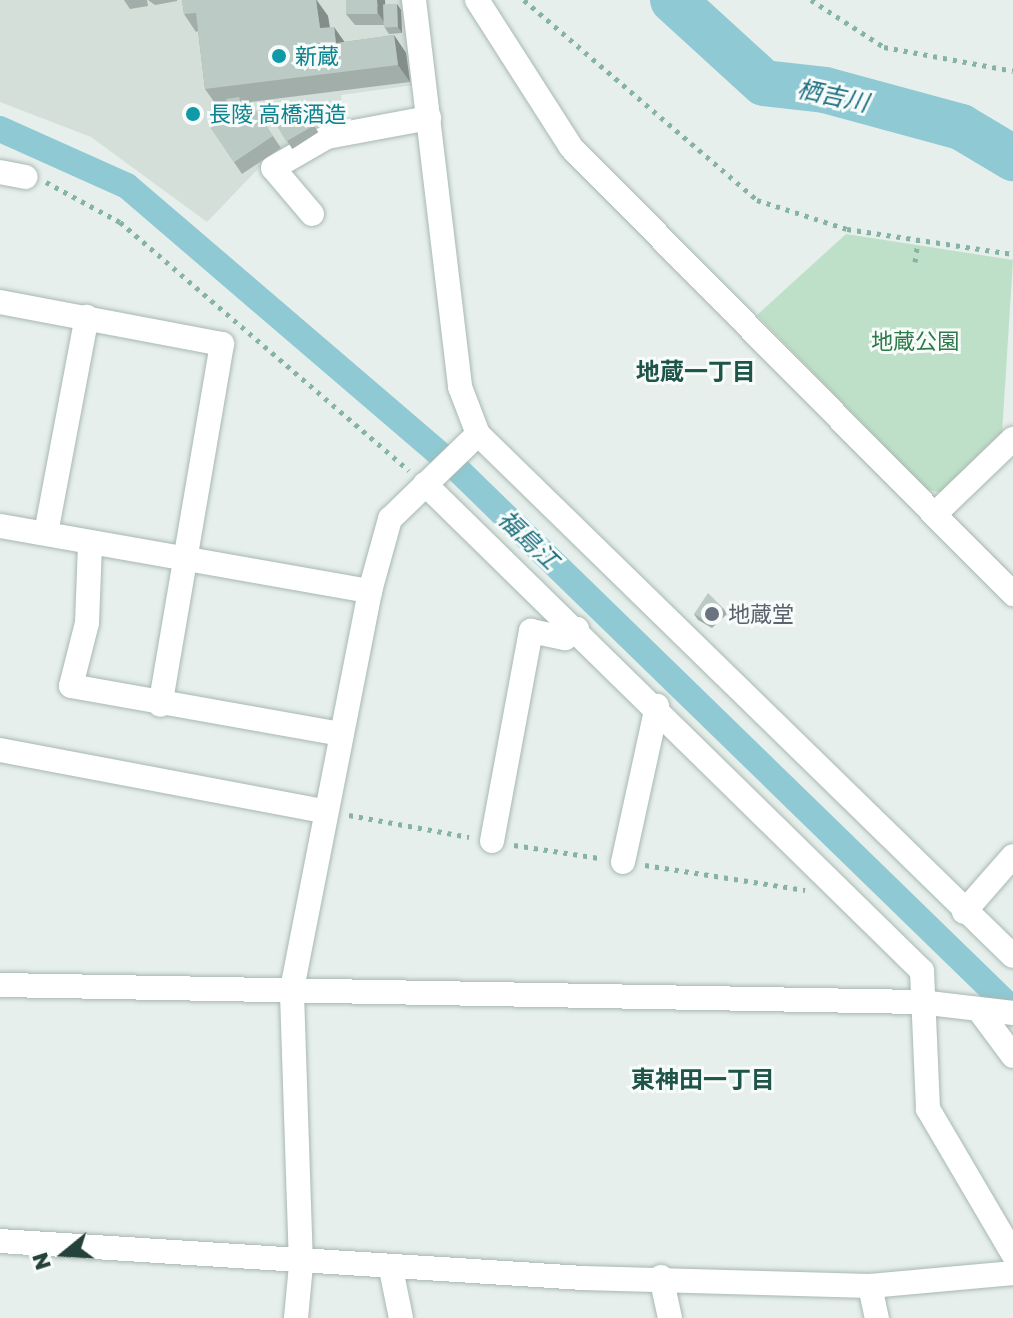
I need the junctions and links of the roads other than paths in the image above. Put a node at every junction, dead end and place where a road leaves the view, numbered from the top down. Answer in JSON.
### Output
{"nodes":[{"id":1,"x":414,"y":0,"type":"edge"},
{"id":2,"x":477,"y":0,"type":"edge"},
{"id":3,"x":429,"y":118,"type":"junction"},
{"id":4,"x":0,"y":172,"type":"edge"},
{"id":5,"x":26,"y":177,"type":"dead end"},
{"id":6,"x":312,"y":214,"type":"dead end"},
{"id":7,"x":0,"y":302,"type":"edge"},
{"id":8,"x":87,"y":317,"type":"junction"},
{"id":9,"x":1013,"y":439,"type":"edge"},
{"id":10,"x":470,"y":441,"type":"junction"},
{"id":11,"x":429,"y":480,"type":"junction"},
{"id":12,"x":936,"y":513,"type":"junction"},
{"id":13,"x":0,"y":526,"type":"edge"},
{"id":14,"x":46,"y":533,"type":"junction"},
{"id":15,"x":90,"y":545,"type":"junction"},
{"id":16,"x":184,"y":556,"type":"junction"},
{"id":17,"x":370,"y":591,"type":"junction"},
{"id":18,"x":1013,"y":594,"type":"edge"},
{"id":19,"x":577,"y":629,"type":"junction"},
{"id":20,"x":160,"y":705,"type":"junction"},
{"id":21,"x":657,"y":706,"type":"junction"},
{"id":22,"x":341,"y":734,"type":"junction"},
{"id":23,"x":0,"y":750,"type":"edge"},
{"id":24,"x":324,"y":811,"type":"junction"},
{"id":25,"x":492,"y":841,"type":"road end"},
{"id":26,"x":1013,"y":856,"type":"edge"},
{"id":27,"x":623,"y":862,"type":"road end"},
{"id":28,"x":964,"y":912,"type":"junction"},
{"id":29,"x":1013,"y":956,"type":"edge"},
{"id":30,"x":0,"y":985,"type":"edge"},
{"id":31,"x":292,"y":989,"type":"junction"},
{"id":32,"x":920,"y":1002,"type":"junction"},
{"id":33,"x":998,"y":1012,"type":"edge"},
{"id":34,"x":1013,"y":1056,"type":"edge"},
{"id":35,"x":0,"y":1241,"type":"edge"},
{"id":36,"x":1013,"y":1254,"type":"edge"},
{"id":37,"x":301,"y":1265,"type":"junction"},
{"id":38,"x":391,"y":1269,"type":"junction"},
{"id":39,"x":1013,"y":1273,"type":"edge"},
{"id":40,"x":661,"y":1277,"type":"junction"},
{"id":41,"x":870,"y":1286,"type":"junction"},
{"id":42,"x":296,"y":1318,"type":"edge"},
{"id":43,"x":401,"y":1318,"type":"edge"},
{"id":44,"x":670,"y":1318,"type":"edge"},
{"id":45,"x":877,"y":1318,"type":"edge"}],
"edges":[{"from":1,"to":3,"type":"street"},
{"from":2,"to":12,"type":"street"},
{"from":3,"to":6,"type":"street"},
{"from":3,"to":10,"type":"street"},
{"from":4,"to":5,"type":"street"},
{"from":7,"to":8,"type":"street"},
{"from":8,"to":14,"type":"street"},
{"from":8,"to":16,"type":"street"},
{"from":9,"to":12,"type":"street"},
{"from":10,"to":11,"type":"street"},
{"from":10,"to":28,"type":"street"},
{"from":11,"to":17,"type":"street"},
{"from":11,"to":19,"type":"street"},
{"from":12,"to":18,"type":"street"},
{"from":13,"to":14,"type":"street"},
{"from":14,"to":15,"type":"street"},
{"from":15,"to":16,"type":"street"},
{"from":15,"to":20,"type":"street"},
{"from":16,"to":17,"type":"street"},
{"from":16,"to":20,"type":"street"},
{"from":17,"to":22,"type":"street"},
{"from":19,"to":21,"type":"street"},
{"from":19,"to":25,"type":"street"},
{"from":20,"to":22,"type":"street"},
{"from":21,"to":27,"type":"street"},
{"from":21,"to":32,"type":"street"},
{"from":22,"to":24,"type":"street"},
{"from":23,"to":24,"type":"street"},
{"from":24,"to":31,"type":"street"},
{"from":26,"to":28,"type":"street"},
{"from":28,"to":29,"type":"street"},
{"from":30,"to":31,"type":"street"},
{"from":31,"to":32,"type":"street"},
{"from":31,"to":37,"type":"street"},
{"from":32,"to":33,"type":"street"},
{"from":32,"to":36,"type":"street"},
{"from":33,"to":34,"type":"street"},
{"from":35,"to":37,"type":"street"},
{"from":37,"to":38,"type":"street"},
{"from":37,"to":42,"type":"street"},
{"from":38,"to":40,"type":"street"},
{"from":38,"to":43,"type":"street"},
{"from":39,"to":41,"type":"street"},
{"from":40,"to":41,"type":"street"},
{"from":40,"to":44,"type":"street"},
{"from":41,"to":45,"type":"street"}]}
